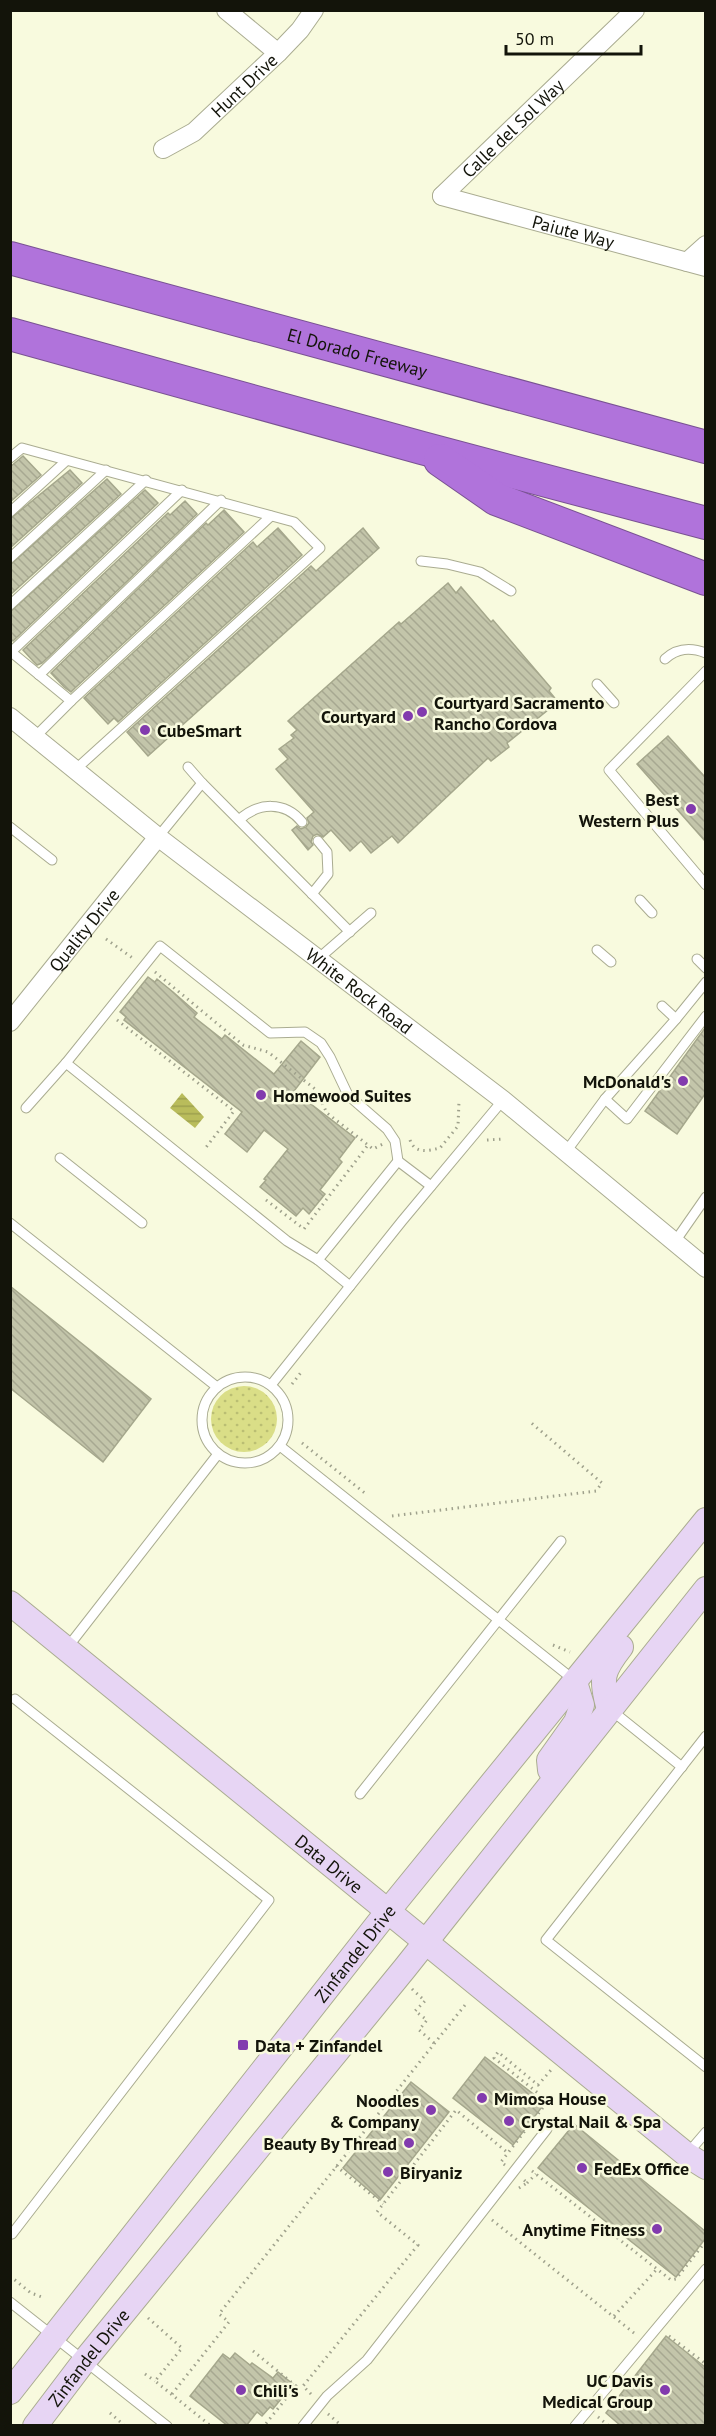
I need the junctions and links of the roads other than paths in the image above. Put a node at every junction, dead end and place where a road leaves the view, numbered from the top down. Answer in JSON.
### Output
{"nodes":[{"id":1,"x":226,"y":10,"type":"edge"},
{"id":2,"x":314,"y":10,"type":"edge"},
{"id":3,"x":635,"y":10,"type":"edge"},
{"id":4,"x":278,"y":53,"type":"junction"},
{"id":5,"x":164,"y":149,"type":"dead end"},
{"id":6,"x":442,"y":196,"type":"joint"},
{"id":7,"x":705,"y":245,"type":"edge"},
{"id":8,"x":10,"y":258,"type":"edge"},
{"id":9,"x":696,"y":265,"type":"edge"},
{"id":10,"x":10,"y":333,"type":"edge"},
{"id":11,"x":665,"y":436,"type":"junction"},
{"id":12,"x":705,"y":441,"type":"edge"},
{"id":13,"x":705,"y":447,"type":"edge"},
{"id":14,"x":422,"y":448,"type":"junction"},
{"id":15,"x":10,"y":458,"type":"edge"},
{"id":16,"x":66,"y":461,"type":"junction"},
{"id":17,"x":106,"y":470,"type":"junction"},
{"id":18,"x":146,"y":480,"type":"junction"},
{"id":19,"x":182,"y":490,"type":"junction"},
{"id":20,"x":221,"y":500,"type":"junction"},
{"id":21,"x":10,"y":512,"type":"edge"},
{"id":22,"x":271,"y":516,"type":"junction"},
{"id":23,"x":705,"y":523,"type":"edge"},
{"id":24,"x":10,"y":558,"type":"edge"},
{"id":25,"x":421,"y":561,"type":"dead end"},
{"id":26,"x":705,"y":579,"type":"edge"},
{"id":27,"x":512,"y":591,"type":"dead end"},
{"id":28,"x":10,"y":605,"type":"edge"},
{"id":29,"x":11,"y":651,"type":"edge"},
{"id":30,"x":705,"y":653,"type":"edge"},
{"id":31,"x":665,"y":659,"type":"dead end"},
{"id":32,"x":705,"y":671,"type":"edge"},
{"id":33,"x":39,"y":675,"type":"junction"},
{"id":34,"x":597,"y":684,"type":"dead end"},
{"id":35,"x":71,"y":701,"type":"junction"},
{"id":36,"x":614,"y":703,"type":"dead end"},
{"id":37,"x":10,"y":717,"type":"edge"},
{"id":38,"x":35,"y":737,"type":"junction"},
{"id":39,"x":188,"y":767,"type":"dead end"},
{"id":40,"x":75,"y":770,"type":"junction"},
{"id":41,"x":201,"y":783,"type":"junction"},
{"id":42,"x":239,"y":820,"type":"junction"},
{"id":43,"x":302,"y":822,"type":"dead end"},
{"id":44,"x":10,"y":826,"type":"edge"},
{"id":45,"x":158,"y":837,"type":"junction"},
{"id":46,"x":318,"y":841,"type":"dead end"},
{"id":47,"x":52,"y":860,"type":"dead end"},
{"id":48,"x":705,"y":885,"type":"edge"},
{"id":49,"x":312,"y":894,"type":"junction"},
{"id":50,"x":640,"y":900,"type":"dead end"},
{"id":51,"x":371,"y":913,"type":"dead end"},
{"id":52,"x":652,"y":913,"type":"dead end"},
{"id":53,"x":350,"y":932,"type":"junction"},
{"id":54,"x":597,"y":950,"type":"dead end"},
{"id":55,"x":318,"y":959,"type":"junction"},
{"id":56,"x":697,"y":959,"type":"dead end"},
{"id":57,"x":611,"y":962,"type":"dead end"},
{"id":58,"x":705,"y":968,"type":"edge"},
{"id":59,"x":705,"y":981,"type":"edge"},
{"id":60,"x":662,"y":1006,"type":"dead end"},
{"id":61,"x":705,"y":1016,"type":"edge"},
{"id":62,"x":676,"y":1018,"type":"junction"},
{"id":63,"x":10,"y":1022,"type":"edge"},
{"id":64,"x":66,"y":1063,"type":"junction"},
{"id":65,"x":605,"y":1099,"type":"junction"},
{"id":66,"x":503,"y":1100,"type":"junction"},
{"id":67,"x":27,"y":1108,"type":"dead end"},
{"id":68,"x":565,"y":1153,"type":"junction"},
{"id":69,"x":60,"y":1158,"type":"dead end"},
{"id":70,"x":398,"y":1161,"type":"junction"},
{"id":71,"x":431,"y":1186,"type":"junction"},
{"id":72,"x":705,"y":1197,"type":"edge"},
{"id":73,"x":10,"y":1223,"type":"edge"},
{"id":74,"x":142,"y":1223,"type":"dead end"},
{"id":75,"x":674,"y":1243,"type":"junction"},
{"id":76,"x":318,"y":1260,"type":"junction"},
{"id":77,"x":705,"y":1268,"type":"edge"},
{"id":78,"x":350,"y":1286,"type":"junction"},
{"id":79,"x":271,"y":1385,"type":"junction"},
{"id":80,"x":217,"y":1387,"type":"junction"},
{"id":81,"x":280,"y":1446,"type":"junction"},
{"id":82,"x":218,"y":1454,"type":"junction"},
{"id":83,"x":705,"y":1520,"type":"edge"},
{"id":84,"x":561,"y":1541,"type":"dead end"},
{"id":85,"x":705,"y":1542,"type":"edge"},
{"id":86,"x":705,"y":1589,"type":"edge"},
{"id":87,"x":11,"y":1604,"type":"edge"},
{"id":88,"x":498,"y":1621,"type":"junction"},
{"id":89,"x":67,"y":1648,"type":"junction"},
{"id":90,"x":575,"y":1682,"type":"junction"},
{"id":91,"x":15,"y":1699,"type":"dead end"},
{"id":92,"x":609,"y":1709,"type":"junction"},
{"id":93,"x":705,"y":1736,"type":"edge"},
{"id":94,"x":682,"y":1767,"type":"junction"},
{"id":95,"x":552,"y":1781,"type":"junction"},
{"id":96,"x":360,"y":1794,"type":"dead end"},
{"id":97,"x":388,"y":1911,"type":"junction"},
{"id":98,"x":426,"y":1942,"type":"junction"},
{"id":99,"x":705,"y":2067,"type":"edge"},
{"id":100,"x":547,"y":2129,"type":"dead end"},
{"id":101,"x":705,"y":2132,"type":"edge"},
{"id":102,"x":696,"y":2161,"type":"edge"},
{"id":103,"x":12,"y":2234,"type":"dead end"},
{"id":104,"x":705,"y":2269,"type":"edge"},
{"id":105,"x":10,"y":2302,"type":"edge"},
{"id":106,"x":54,"y":2336,"type":"junction"},
{"id":107,"x":85,"y":2360,"type":"junction"},
{"id":108,"x":10,"y":2392,"type":"edge"},
{"id":109,"x":35,"y":2426,"type":"edge"},
{"id":110,"x":167,"y":2426,"type":"edge"},
{"id":111,"x":303,"y":2426,"type":"edge"},
{"id":112,"x":575,"y":2426,"type":"edge"}],
"edges":[{"from":1,"to":4,"type":"street"},
{"from":2,"to":4,"type":"street","name":"Hunt Drive"},
{"from":3,"to":6,"type":"street","name":"Calle del Sol Way"},
{"from":4,"to":5,"type":"street","name":"Hunt Drive"},
{"from":6,"to":9,"type":"street","name":"Paiute Way"},
{"from":7,"to":9,"type":"street"},
{"from":8,"to":11,"type":"highway","name":"El Dorado Freeway"},
{"from":10,"to":14,"type":"highway"},
{"from":11,"to":12,"type":"highway"},
{"from":11,"to":13,"type":"highway","name":"El Dorado Freeway"},
{"from":14,"to":23,"type":"highway"},
{"from":14,"to":26,"type":"highway"},
{"from":15,"to":16,"type":"lane"},
{"from":16,"to":17,"type":"lane"},
{"from":16,"to":21,"type":"lane"},
{"from":17,"to":18,"type":"lane"},
{"from":17,"to":24,"type":"lane"},
{"from":18,"to":19,"type":"lane"},
{"from":18,"to":28,"type":"lane"},
{"from":19,"to":20,"type":"lane"},
{"from":19,"to":29,"type":"lane"},
{"from":20,"to":22,"type":"lane"},
{"from":20,"to":33,"type":"lane"},
{"from":22,"to":35,"type":"lane"},
{"from":22,"to":40,"type":"lane"},
{"from":25,"to":27,"type":"lane"},
{"from":29,"to":33,"type":"lane"},
{"from":30,"to":31,"type":"lane"},
{"from":32,"to":48,"type":"lane"},
{"from":33,"to":35,"type":"lane"},
{"from":34,"to":36,"type":"lane"},
{"from":35,"to":38,"type":"lane"},
{"from":37,"to":38,"type":"street","name":"White Rock Road"},
{"from":38,"to":40,"type":"street","name":"White Rock Road"},
{"from":39,"to":41,"type":"lane"},
{"from":40,"to":45,"type":"street","name":"White Rock Road"},
{"from":41,"to":42,"type":"lane"},
{"from":41,"to":45,"type":"lane"},
{"from":42,"to":43,"type":"lane"},
{"from":42,"to":49,"type":"lane"},
{"from":44,"to":47,"type":"lane"},
{"from":45,"to":55,"type":"street","name":"White Rock Road"},
{"from":45,"to":63,"type":"street","name":"Quality Drive"},
{"from":46,"to":49,"type":"lane"},
{"from":49,"to":53,"type":"lane"},
{"from":50,"to":52,"type":"lane"},
{"from":51,"to":53,"type":"lane"},
{"from":53,"to":55,"type":"lane"},
{"from":54,"to":57,"type":"lane"},
{"from":55,"to":66,"type":"street","name":"White Rock Road"},
{"from":56,"to":58,"type":"lane"},
{"from":59,"to":62,"type":"lane"},
{"from":60,"to":62,"type":"lane"},
{"from":61,"to":65,"type":"lane"},
{"from":62,"to":65,"type":"lane"},
{"from":64,"to":67,"type":"lane"},
{"from":64,"to":70,"type":"lane"},
{"from":64,"to":76,"type":"lane"},
{"from":65,"to":68,"type":"lane"},
{"from":66,"to":68,"type":"street","name":"White Rock Road"},
{"from":66,"to":71,"type":"lane"},
{"from":68,"to":75,"type":"street","name":"White Rock Road"},
{"from":69,"to":74,"type":"lane"},
{"from":70,"to":71,"type":"lane"},
{"from":70,"to":76,"type":"lane"},
{"from":71,"to":78,"type":"lane"},
{"from":72,"to":75,"type":"lane"},
{"from":73,"to":80,"type":"lane"},
{"from":75,"to":77,"type":"street","name":"White Rock Road"},
{"from":76,"to":78,"type":"lane"},
{"from":78,"to":79,"type":"lane"},
{"from":79,"to":80,"type":"lane"},
{"from":79,"to":81,"type":"lane"},
{"from":80,"to":82,"type":"lane"},
{"from":81,"to":82,"type":"lane"},
{"from":81,"to":88,"type":"lane"},
{"from":82,"to":89,"type":"lane"},
{"from":83,"to":90,"type":"main road","name":"Zinfandel Drive"},
{"from":84,"to":88,"type":"lane"},
{"from":85,"to":92,"type":"main road"},
{"from":86,"to":92,"type":"main road","name":"Zinfandel Drive"},
{"from":87,"to":89,"type":"main road","name":"Data Drive"},
{"from":88,"to":90,"type":"lane"},
{"from":88,"to":96,"type":"lane"},
{"from":89,"to":97,"type":"main road","name":"Data Drive"},
{"from":90,"to":95,"type":"main road"},
{"from":90,"to":97,"type":"main road","name":"Zinfandel Drive"},
{"from":91,"to":103,"type":"lane"},
{"from":92,"to":94,"type":"lane"},
{"from":92,"to":95,"type":"main road","name":"Zinfandel Drive"},
{"from":93,"to":94,"type":"lane"},
{"from":94,"to":99,"type":"lane"},
{"from":95,"to":98,"type":"main road","name":"Zinfandel Drive"},
{"from":97,"to":98,"type":"main road","name":"Data Drive"},
{"from":97,"to":106,"type":"main road","name":"Zinfandel Drive"},
{"from":98,"to":102,"type":"main road","name":"Data Drive"},
{"from":98,"to":107,"type":"main road","name":"Zinfandel Drive"},
{"from":100,"to":111,"type":"lane"},
{"from":101,"to":102,"type":"lane"},
{"from":104,"to":112,"type":"lane"},
{"from":105,"to":106,"type":"lane"},
{"from":106,"to":107,"type":"lane"},
{"from":106,"to":108,"type":"main road","name":"Zinfandel Drive"},
{"from":107,"to":109,"type":"main road","name":"Zinfandel Drive"},
{"from":107,"to":110,"type":"lane"}]}
